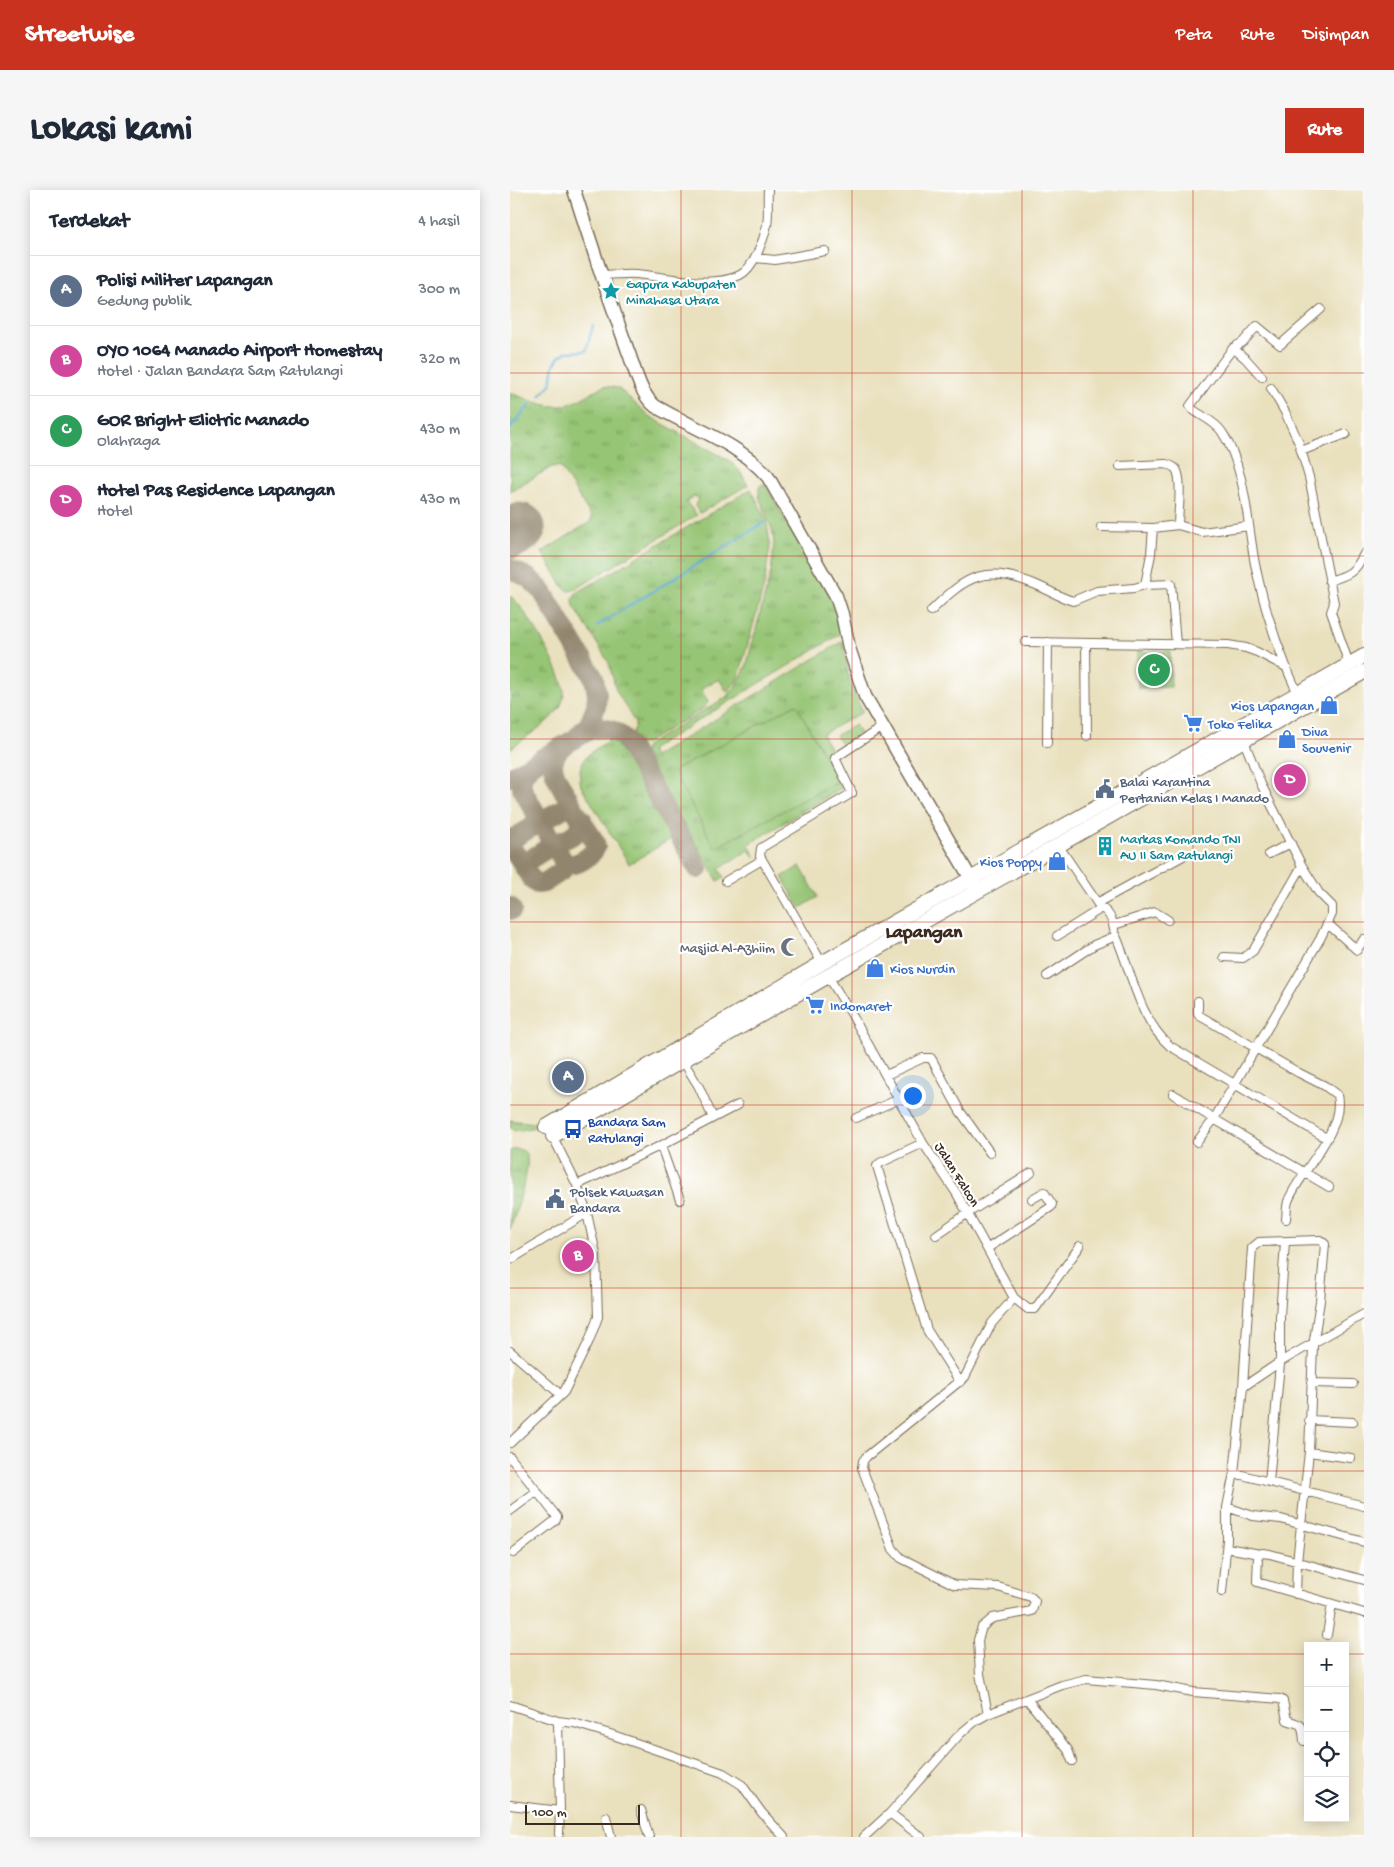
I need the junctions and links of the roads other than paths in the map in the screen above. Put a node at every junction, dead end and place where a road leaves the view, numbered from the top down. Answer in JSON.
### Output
{"nodes":[{"id":1,"x":574,"y":190,"type":"edge"},
{"id":2,"x":768,"y":190,"type":"edge"},
{"id":3,"x":825,"y":251,"type":"dead end"},
{"id":4,"x":755,"y":258,"type":"junction"},
{"id":5,"x":602,"y":275,"type":"junction"},
{"id":6,"x":1321,"y":309,"type":"dead end"},
{"id":7,"x":1233,"y":348,"type":"junction"},
{"id":8,"x":1262,"y":377,"type":"dead end"},
{"id":9,"x":1271,"y":388,"type":"dead end"},
{"id":10,"x":1346,"y":434,"type":"dead end"},
{"id":11,"x":1301,"y":451,"type":"junction"},
{"id":12,"x":1120,"y":466,"type":"dead end"},
{"id":13,"x":1178,"y":525,"type":"junction"},
{"id":14,"x":1249,"y":526,"type":"junction"},
{"id":15,"x":1101,"y":527,"type":"dead end"},
{"id":16,"x":1153,"y":528,"type":"junction"},
{"id":17,"x":1364,"y":554,"type":"edge"},
{"id":18,"x":1329,"y":581,"type":"junction"},
{"id":19,"x":1145,"y":585,"type":"junction"},
{"id":20,"x":931,"y":612,"type":"dead end"},
{"id":21,"x":1024,"y":642,"type":"dead end"},
{"id":22,"x":1048,"y":642,"type":"junction"},
{"id":23,"x":1086,"y":643,"type":"junction"},
{"id":24,"x":1176,"y":644,"type":"junction"},
{"id":25,"x":1364,"y":656,"type":"edge"},
{"id":26,"x":1349,"y":664,"type":"junction"},
{"id":27,"x":1286,"y":667,"type":"junction"},
{"id":28,"x":1364,"y":672,"type":"edge"},
{"id":29,"x":1298,"y":694,"type":"junction"},
{"id":30,"x":882,"y":726,"type":"junction"},
{"id":31,"x":1087,"y":736,"type":"dead end"},
{"id":32,"x":1244,"y":741,"type":"junction"},
{"id":33,"x":1047,"y":743,"type":"dead end"},
{"id":34,"x":1117,"y":804,"type":"junction"},
{"id":35,"x":1291,"y":843,"type":"junction"},
{"id":36,"x":1058,"y":845,"type":"junction"},
{"id":37,"x":1269,"y":854,"type":"dead end"},
{"id":38,"x":1183,"y":856,"type":"dead end"},
{"id":39,"x":762,"y":860,"type":"junction"},
{"id":40,"x":1302,"y":866,"type":"junction"},
{"id":41,"x":970,"y":879,"type":"junction"},
{"id":42,"x":726,"y":881,"type":"dead end"},
{"id":43,"x":978,"y":892,"type":"junction"},
{"id":44,"x":1098,"y":905,"type":"junction"},
{"id":45,"x":1168,"y":920,"type":"dead end"},
{"id":46,"x":1328,"y":924,"type":"junction"},
{"id":47,"x":1114,"y":925,"type":"junction"},
{"id":48,"x":1057,"y":936,"type":"dead end"},
{"id":49,"x":1116,"y":936,"type":"junction"},
{"id":50,"x":1363,"y":941,"type":"edge"},
{"id":51,"x":1224,"y":957,"type":"dead end"},
{"id":52,"x":822,"y":963,"type":"junction"},
{"id":53,"x":828,"y":976,"type":"junction"},
{"id":54,"x":1047,"y":976,"type":"dead end"},
{"id":55,"x":1198,"y":1001,"type":"dead end"},
{"id":56,"x":1256,"y":1047,"type":"junction"},
{"id":57,"x":683,"y":1061,"type":"junction"},
{"id":58,"x":886,"y":1075,"type":"junction"},
{"id":59,"x":1234,"y":1085,"type":"junction"},
{"id":60,"x":1173,"y":1094,"type":"dead end"},
{"id":61,"x":899,"y":1099,"type":"junction"},
{"id":62,"x":738,"y":1105,"type":"dead end"},
{"id":63,"x":713,"y":1118,"type":"junction"},
{"id":64,"x":856,"y":1118,"type":"dead end"},
{"id":65,"x":1214,"y":1119,"type":"junction"},
{"id":66,"x":550,"y":1132,"type":"junction"},
{"id":67,"x":1326,"y":1138,"type":"junction"},
{"id":68,"x":1197,"y":1142,"type":"dead end"},
{"id":69,"x":923,"y":1143,"type":"junction"},
{"id":70,"x":664,"y":1144,"type":"junction"},
{"id":71,"x":990,"y":1154,"type":"dead end"},
{"id":72,"x":1031,"y":1173,"type":"dead end"},
{"id":73,"x":1305,"y":1174,"type":"junction"},
{"id":74,"x":577,"y":1185,"type":"junction"},
{"id":75,"x":1329,"y":1187,"type":"dead end"},
{"id":76,"x":1032,"y":1198,"type":"dead end"},
{"id":77,"x":680,"y":1200,"type":"dead end"},
{"id":78,"x":587,"y":1213,"type":"junction"},
{"id":79,"x":968,"y":1213,"type":"junction"},
{"id":80,"x":1286,"y":1218,"type":"dead end"},
{"id":81,"x":936,"y":1235,"type":"dead end"},
{"id":82,"x":1285,"y":1242,"type":"junction"},
{"id":83,"x":1080,"y":1246,"type":"dead end"},
{"id":84,"x":988,"y":1248,"type":"junction"},
{"id":85,"x":510,"y":1260,"type":"edge"},
{"id":86,"x":1014,"y":1298,"type":"junction"},
{"id":87,"x":1364,"y":1314,"type":"edge"},
{"id":88,"x":1314,"y":1342,"type":"junction"},
{"id":89,"x":510,"y":1351,"type":"edge"},
{"id":90,"x":1280,"y":1362,"type":"junction"},
{"id":91,"x":960,"y":1382,"type":"junction"},
{"id":92,"x":1311,"y":1383,"type":"junction"},
{"id":93,"x":1353,"y":1384,"type":"dead end"},
{"id":94,"x":1243,"y":1387,"type":"junction"},
{"id":95,"x":561,"y":1395,"type":"junction"},
{"id":96,"x":1309,"y":1420,"type":"junction"},
{"id":97,"x":1353,"y":1422,"type":"dead end"},
{"id":98,"x":510,"y":1443,"type":"edge"},
{"id":99,"x":1309,"y":1452,"type":"junction"},
{"id":100,"x":510,"y":1457,"type":"edge"},
{"id":101,"x":1351,"y":1458,"type":"dead end"},
{"id":102,"x":1234,"y":1472,"type":"junction"},
{"id":103,"x":1269,"y":1482,"type":"junction"},
{"id":104,"x":537,"y":1491,"type":"junction"},
{"id":105,"x":1305,"y":1492,"type":"junction"},
{"id":106,"x":1364,"y":1506,"type":"edge"},
{"id":107,"x":1227,"y":1507,"type":"junction"},
{"id":108,"x":510,"y":1511,"type":"edge"},
{"id":109,"x":1302,"y":1524,"type":"junction"},
{"id":110,"x":1364,"y":1542,"type":"edge"},
{"id":111,"x":1227,"y":1548,"type":"junction"},
{"id":112,"x":513,"y":1553,"type":"dead end"},
{"id":113,"x":1260,"y":1554,"type":"junction"},
{"id":114,"x":1298,"y":1562,"type":"junction"},
{"id":115,"x":1364,"y":1580,"type":"edge"},
{"id":116,"x":1222,"y":1592,"type":"dead end"},
{"id":117,"x":1296,"y":1594,"type":"junction"},
{"id":118,"x":1332,"y":1604,"type":"junction"},
{"id":119,"x":1364,"y":1613,"type":"edge"},
{"id":120,"x":1327,"y":1635,"type":"dead end"},
{"id":121,"x":1026,"y":1698,"type":"junction"},
{"id":122,"x":510,"y":1705,"type":"edge"},
{"id":123,"x":988,"y":1714,"type":"junction"},
{"id":124,"x":558,"y":1721,"type":"junction"},
{"id":125,"x":1304,"y":1741,"type":"dead end"},
{"id":126,"x":1072,"y":1761,"type":"dead end"},
{"id":127,"x":510,"y":1805,"type":"edge"},
{"id":128,"x":641,"y":1810,"type":"dead end"},
{"id":129,"x":560,"y":1812,"type":"junction"},
{"id":130,"x":890,"y":1813,"type":"junction"},
{"id":131,"x":606,"y":1817,"type":"dead end"},
{"id":132,"x":559,"y":1834,"type":"dead end"},
{"id":133,"x":611,"y":1837,"type":"edge"},
{"id":134,"x":649,"y":1837,"type":"edge"},
{"id":135,"x":784,"y":1837,"type":"edge"},
{"id":136,"x":864,"y":1837,"type":"edge"},
{"id":137,"x":921,"y":1837,"type":"edge"}],
"edges":[{"from":1,"to":5,"type":"main road"},
{"from":2,"to":4,"type":"street"},
{"from":3,"to":4,"type":"street"},
{"from":4,"to":5,"type":"street"},
{"from":5,"to":30,"type":"main road"},
{"from":6,"to":7,"type":"street"},
{"from":7,"to":8,"type":"street"},
{"from":7,"to":14,"type":"street"},
{"from":9,"to":11,"type":"street"},
{"from":10,"to":11,"type":"street"},
{"from":11,"to":18,"type":"street"},
{"from":12,"to":13,"type":"street"},
{"from":13,"to":14,"type":"street"},
{"from":13,"to":16,"type":"street"},
{"from":14,"to":27,"type":"street"},
{"from":15,"to":16,"type":"street"},
{"from":16,"to":19,"type":"street"},
{"from":17,"to":18,"type":"street"},
{"from":18,"to":26,"type":"street"},
{"from":19,"to":20,"type":"street"},
{"from":19,"to":24,"type":"street"},
{"from":21,"to":22,"type":"street"},
{"from":22,"to":23,"type":"street"},
{"from":22,"to":33,"type":"street"},
{"from":23,"to":24,"type":"street"},
{"from":23,"to":31,"type":"street"},
{"from":24,"to":27,"type":"street"},
{"from":25,"to":26,"type":"highway"},
{"from":26,"to":29,"type":"highway"},
{"from":27,"to":29,"type":"street"},
{"from":28,"to":32,"type":"highway"},
{"from":29,"to":34,"type":"highway"},
{"from":30,"to":39,"type":"street"},
{"from":30,"to":41,"type":"main road"},
{"from":32,"to":34,"type":"highway"},
{"from":32,"to":35,"type":"street"},
{"from":34,"to":36,"type":"highway"},
{"from":34,"to":41,"type":"highway"},
{"from":35,"to":37,"type":"street"},
{"from":35,"to":40,"type":"street"},
{"from":36,"to":43,"type":"highway"},
{"from":36,"to":44,"type":"street"},
{"from":38,"to":44,"type":"street"},
{"from":39,"to":42,"type":"street"},
{"from":39,"to":52,"type":"street"},
{"from":40,"to":46,"type":"street"},
{"from":40,"to":51,"type":"street"},
{"from":41,"to":43,"type":"main road"},
{"from":41,"to":52,"type":"highway"},
{"from":43,"to":53,"type":"highway"},
{"from":44,"to":47,"type":"street"},
{"from":44,"to":48,"type":"street"},
{"from":45,"to":47,"type":"street"},
{"from":46,"to":50,"type":"street"},
{"from":46,"to":56,"type":"street"},
{"from":47,"to":49,"type":"street"},
{"from":49,"to":54,"type":"street"},
{"from":49,"to":59,"type":"street"},
{"from":52,"to":66,"type":"highway"},
{"from":53,"to":57,"type":"highway"},
{"from":53,"to":58,"type":"street","name":"Jalan Falcon"},
{"from":55,"to":56,"type":"street"},
{"from":56,"to":59,"type":"street"},
{"from":56,"to":67,"type":"street"},
{"from":57,"to":63,"type":"street"},
{"from":57,"to":66,"type":"highway"},
{"from":58,"to":61,"type":"street","name":"Jalan Falcon"},
{"from":58,"to":71,"type":"street"},
{"from":59,"to":65,"type":"street"},
{"from":59,"to":67,"type":"street"},
{"from":60,"to":65,"type":"street"},
{"from":61,"to":64,"type":"street"},
{"from":61,"to":69,"type":"street","name":"Jalan Falcon"},
{"from":62,"to":63,"type":"street"},
{"from":63,"to":70,"type":"street"},
{"from":65,"to":68,"type":"street"},
{"from":65,"to":73,"type":"street"},
{"from":66,"to":74,"type":"street"},
{"from":67,"to":73,"type":"street"},
{"from":69,"to":79,"type":"street","name":"Jalan Falcon"},
{"from":69,"to":91,"type":"street"},
{"from":70,"to":74,"type":"street"},
{"from":70,"to":77,"type":"street"},
{"from":72,"to":79,"type":"street"},
{"from":73,"to":75,"type":"street"},
{"from":73,"to":80,"type":"street"},
{"from":74,"to":78,"type":"street"},
{"from":76,"to":84,"type":"street"},
{"from":78,"to":85,"type":"street"},
{"from":78,"to":95,"type":"street"},
{"from":79,"to":81,"type":"street"},
{"from":79,"to":84,"type":"street","name":"Jalan Falcon"},
{"from":82,"to":88,"type":"street"},
{"from":82,"to":90,"type":"street"},
{"from":82,"to":94,"type":"street"},
{"from":83,"to":86,"type":"street"},
{"from":84,"to":86,"type":"street","name":"Jalan Falcon"},
{"from":86,"to":91,"type":"street"},
{"from":87,"to":88,"type":"street"},
{"from":88,"to":90,"type":"street"},
{"from":88,"to":92,"type":"street"},
{"from":89,"to":95,"type":"street"},
{"from":90,"to":94,"type":"street"},
{"from":90,"to":103,"type":"street"},
{"from":91,"to":123,"type":"street"},
{"from":92,"to":93,"type":"street"},
{"from":92,"to":96,"type":"street"},
{"from":94,"to":102,"type":"street"},
{"from":95,"to":98,"type":"street"},
{"from":96,"to":97,"type":"street"},
{"from":96,"to":99,"type":"street"},
{"from":99,"to":101,"type":"street"},
{"from":99,"to":105,"type":"street"},
{"from":100,"to":104,"type":"street"},
{"from":102,"to":103,"type":"street"},
{"from":102,"to":107,"type":"street"},
{"from":103,"to":105,"type":"street"},
{"from":104,"to":108,"type":"street"},
{"from":104,"to":112,"type":"street"},
{"from":105,"to":106,"type":"street"},
{"from":105,"to":109,"type":"street"},
{"from":107,"to":109,"type":"street"},
{"from":107,"to":111,"type":"street"},
{"from":109,"to":110,"type":"street"},
{"from":109,"to":114,"type":"street"},
{"from":111,"to":113,"type":"street"},
{"from":111,"to":116,"type":"street"},
{"from":113,"to":114,"type":"street"},
{"from":113,"to":117,"type":"street"},
{"from":114,"to":115,"type":"street"},
{"from":114,"to":117,"type":"street"},
{"from":117,"to":118,"type":"street"},
{"from":118,"to":119,"type":"street"},
{"from":118,"to":120,"type":"street"},
{"from":121,"to":123,"type":"street"},
{"from":121,"to":125,"type":"street"},
{"from":121,"to":126,"type":"street"},
{"from":122,"to":124,"type":"street"},
{"from":123,"to":130,"type":"street"},
{"from":124,"to":129,"type":"street"},
{"from":124,"to":135,"type":"street"},
{"from":127,"to":129,"type":"street"},
{"from":128,"to":134,"type":"street"},
{"from":129,"to":132,"type":"street"},
{"from":130,"to":136,"type":"street"},
{"from":130,"to":137,"type":"street"},
{"from":131,"to":133,"type":"street"}]}
